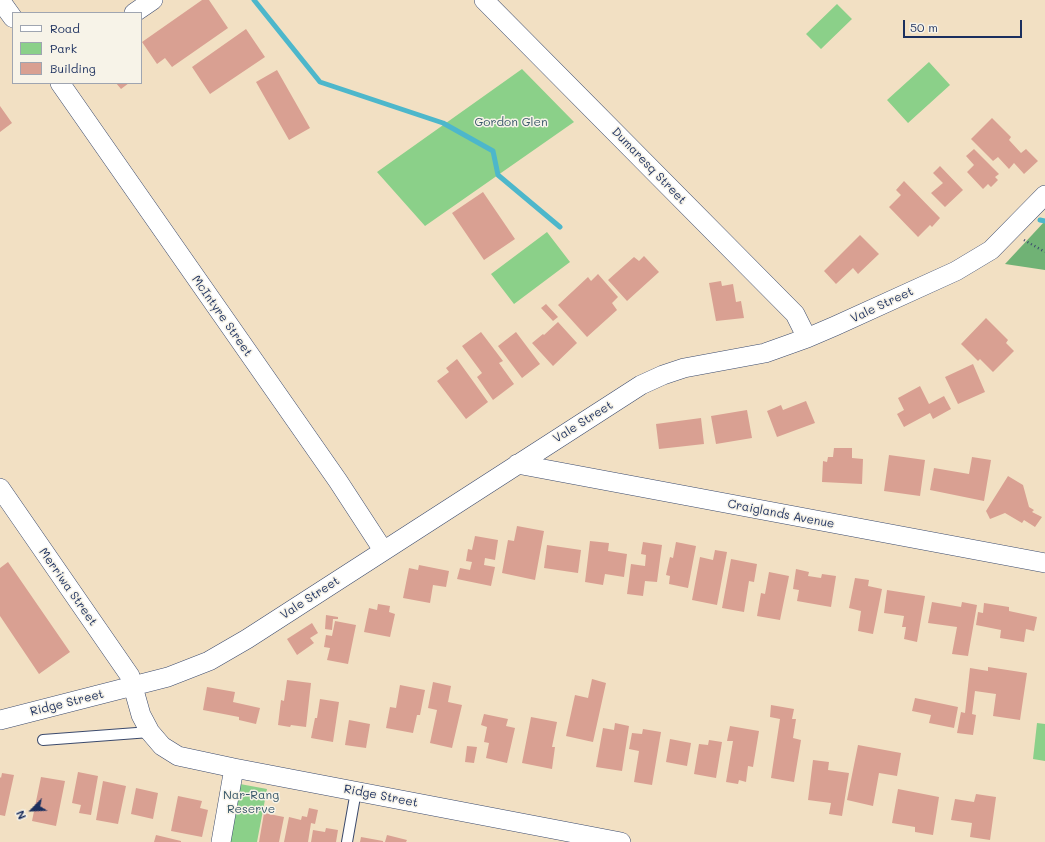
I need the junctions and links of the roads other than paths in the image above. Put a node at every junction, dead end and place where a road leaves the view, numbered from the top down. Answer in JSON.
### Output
{"nodes":[{"id":1,"x":0,"y":0,"type":"edge"},
{"id":2,"x":153,"y":0,"type":"edge"},
{"id":3,"x":484,"y":0,"type":"edge"},
{"id":4,"x":135,"y":12,"type":"edge"},
{"id":5,"x":12,"y":17,"type":"edge"},
{"id":6,"x":61,"y":84,"type":"edge"},
{"id":7,"x":1045,"y":195,"type":"edge"},
{"id":8,"x":807,"y":338,"type":"junction"},
{"id":9,"x":517,"y":464,"type":"junction"},
{"id":10,"x":0,"y":488,"type":"edge"},
{"id":11,"x":383,"y":550,"type":"junction"},
{"id":12,"x":1045,"y":563,"type":"edge"},
{"id":13,"x":133,"y":686,"type":"junction"},
{"id":14,"x":0,"y":720,"type":"edge"},
{"id":15,"x":150,"y":732,"type":"junction"},
{"id":16,"x":44,"y":740,"type":"dead end"},
{"id":17,"x":234,"y":768,"type":"junction"},
{"id":18,"x":356,"y":791,"type":"junction"},
{"id":19,"x":221,"y":842,"type":"edge"},
{"id":20,"x":346,"y":842,"type":"edge"},
{"id":21,"x":621,"y":842,"type":"edge"}],
"edges":[{"from":1,"to":5,"type":"street"},
{"from":2,"to":4,"type":"street"},
{"from":3,"to":8,"type":"street","name":"Dumaresq Street"},
{"from":6,"to":11,"type":"street","name":"McIntyre Street"},
{"from":7,"to":8,"type":"street","name":"Vale Street"},
{"from":8,"to":9,"type":"street","name":"Vale Street"},
{"from":9,"to":11,"type":"street","name":"Vale Street"},
{"from":9,"to":12,"type":"street","name":"Craiglands Avenue"},
{"from":10,"to":13,"type":"street","name":"Merriwa Street"},
{"from":11,"to":13,"type":"street","name":"Vale Street"},
{"from":13,"to":14,"type":"street","name":"Ridge Street"},
{"from":13,"to":15,"type":"street","name":"Ridge Street"},
{"from":15,"to":16,"type":"lane"},
{"from":15,"to":17,"type":"street","name":"Ridge Street"},
{"from":17,"to":18,"type":"street","name":"Ridge Street"},
{"from":17,"to":19,"type":"street"},
{"from":18,"to":20,"type":"lane"},
{"from":18,"to":21,"type":"street","name":"Ridge Street"}]}
